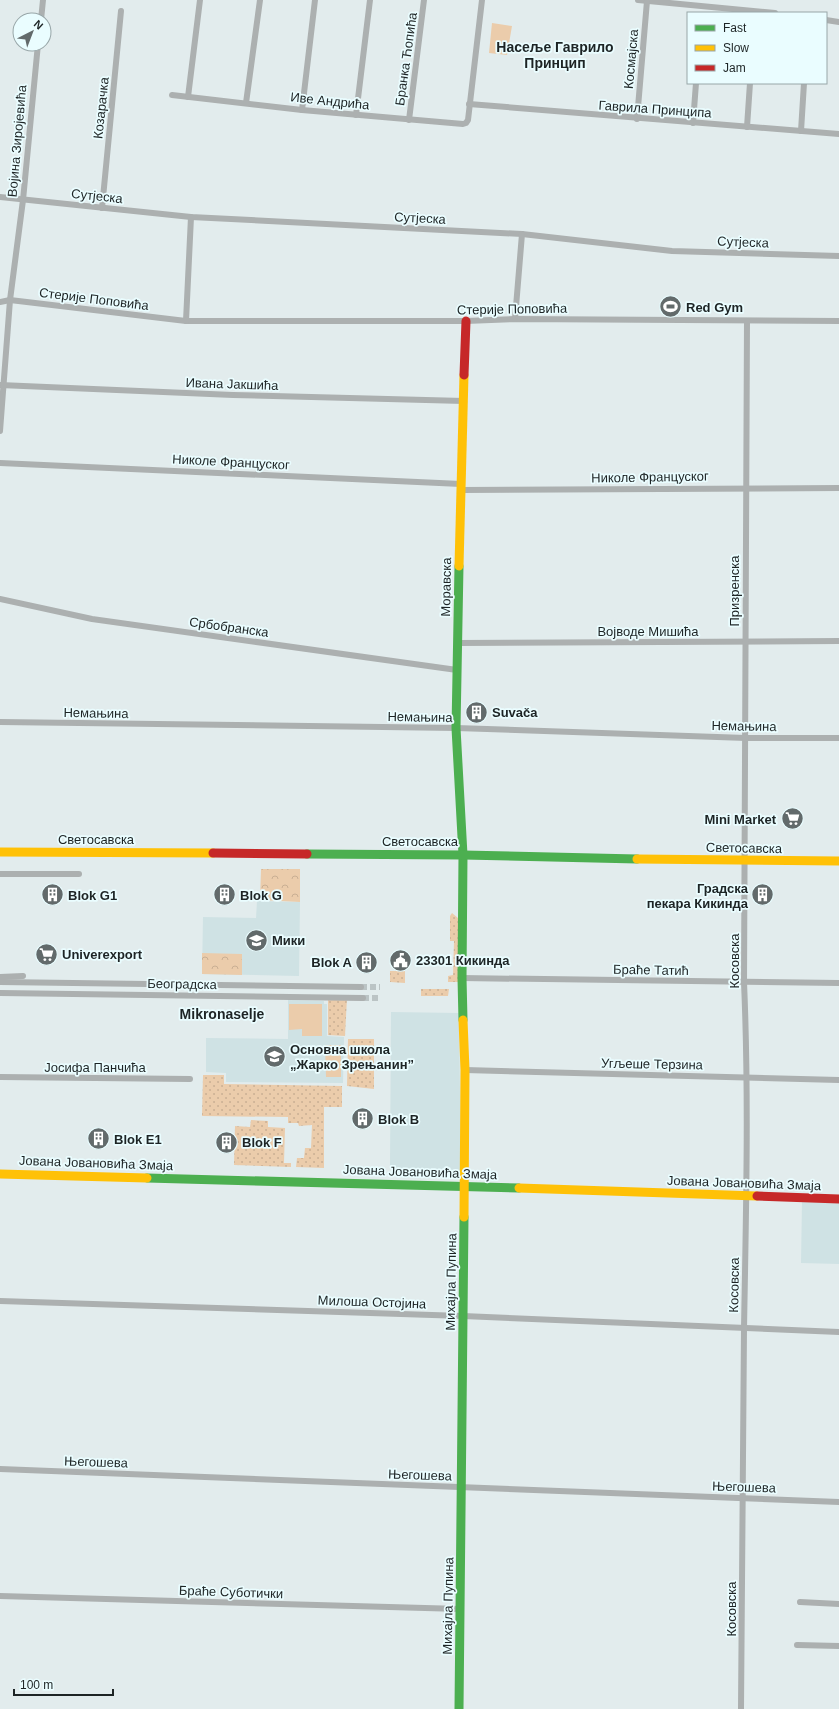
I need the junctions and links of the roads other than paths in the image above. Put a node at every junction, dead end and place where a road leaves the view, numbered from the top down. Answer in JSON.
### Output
{"nodes":[{"id":1,"x":43,"y":0,"type":"edge"},
{"id":2,"x":200,"y":0,"type":"edge"},
{"id":3,"x":260,"y":0,"type":"edge"},
{"id":4,"x":315,"y":0,"type":"edge"},
{"id":5,"x":370,"y":0,"type":"edge"},
{"id":6,"x":424,"y":0,"type":"edge"},
{"id":7,"x":482,"y":0,"type":"edge"},
{"id":8,"x":638,"y":0,"type":"edge"},
{"id":9,"x":647,"y":1,"type":"junction"},
{"id":10,"x":703,"y":6,"type":"junction"},
{"id":11,"x":121,"y":11,"type":"dead end"},
{"id":12,"x":41,"y":12,"type":"edge"},
{"id":13,"x":703,"y":12,"type":"edge"},
{"id":14,"x":756,"y":12,"type":"edge"},
{"id":15,"x":827,"y":20,"type":"edge"},
{"id":16,"x":839,"y":22,"type":"edge"},
{"id":17,"x":37,"y":52,"type":"edge"},
{"id":18,"x":696,"y":84,"type":"edge"},
{"id":19,"x":750,"y":84,"type":"edge"},
{"id":20,"x":804,"y":84,"type":"edge"},
{"id":21,"x":172,"y":95,"type":"dead end"},
{"id":22,"x":188,"y":97,"type":"junction"},
{"id":23,"x":246,"y":103,"type":"junction"},
{"id":24,"x":469,"y":104,"type":"junction"},
{"id":25,"x":302,"y":110,"type":"junction"},
{"id":26,"x":356,"y":115,"type":"junction"},
{"id":27,"x":637,"y":119,"type":"junction"},
{"id":28,"x":409,"y":120,"type":"junction"},
{"id":29,"x":693,"y":123,"type":"junction"},
{"id":30,"x":747,"y":127,"type":"junction"},
{"id":31,"x":801,"y":131,"type":"junction"},
{"id":32,"x":839,"y":134,"type":"edge"},
{"id":33,"x":0,"y":196,"type":"edge"},
{"id":34,"x":23,"y":200,"type":"junction"},
{"id":35,"x":102,"y":208,"type":"junction"},
{"id":36,"x":191,"y":217,"type":"junction"},
{"id":37,"x":522,"y":234,"type":"junction"},
{"id":38,"x":839,"y":256,"type":"edge"},
{"id":39,"x":10,"y":300,"type":"junction"},
{"id":40,"x":0,"y":302,"type":"edge"},
{"id":41,"x":515,"y":318,"type":"junction"},
{"id":42,"x":466,"y":320,"type":"junction"},
{"id":43,"x":186,"y":321,"type":"junction"},
{"id":44,"x":747,"y":321,"type":"junction"},
{"id":45,"x":839,"y":321,"type":"edge"},
{"id":46,"x":2,"y":385,"type":"edge"},
{"id":47,"x":464,"y":401,"type":"junction"},
{"id":48,"x":0,"y":431,"type":"edge"},
{"id":49,"x":0,"y":463,"type":"edge"},
{"id":50,"x":461,"y":487,"type":"junction"},
{"id":51,"x":746,"y":487,"type":"junction"},
{"id":52,"x":839,"y":488,"type":"edge"},
{"id":53,"x":0,"y":599,"type":"edge"},
{"id":54,"x":745,"y":641,"type":"junction"},
{"id":55,"x":839,"y":641,"type":"edge"},
{"id":56,"x":458,"y":643,"type":"junction"},
{"id":57,"x":457,"y":670,"type":"junction"},
{"id":58,"x":0,"y":722,"type":"edge"},
{"id":59,"x":456,"y":728,"type":"junction"},
{"id":60,"x":746,"y":738,"type":"junction"},
{"id":61,"x":839,"y":738,"type":"edge"},
{"id":62,"x":0,"y":852,"type":"edge"},
{"id":63,"x":463,"y":855,"type":"junction"},
{"id":64,"x":745,"y":861,"type":"junction"},
{"id":65,"x":839,"y":861,"type":"edge"},
{"id":66,"x":0,"y":874,"type":"edge"},
{"id":67,"x":79,"y":874,"type":"dead end"},
{"id":68,"x":23,"y":976,"type":"dead end"},
{"id":69,"x":0,"y":977,"type":"edge"},
{"id":70,"x":462,"y":978,"type":"junction"},
{"id":71,"x":0,"y":982,"type":"edge"},
{"id":72,"x":744,"y":982,"type":"junction"},
{"id":73,"x":839,"y":982,"type":"edge"},
{"id":74,"x":361,"y":987,"type":"tunnel mouth"},
{"id":75,"x":0,"y":992,"type":"edge"},
{"id":76,"x":363,"y":998,"type":"tunnel mouth"},
{"id":77,"x":465,"y":1070,"type":"junction"},
{"id":78,"x":0,"y":1077,"type":"edge"},
{"id":79,"x":747,"y":1077,"type":"junction"},
{"id":80,"x":190,"y":1079,"type":"dead end"},
{"id":81,"x":839,"y":1080,"type":"edge"},
{"id":82,"x":0,"y":1174,"type":"edge"},
{"id":83,"x":465,"y":1186,"type":"junction"},
{"id":84,"x":747,"y":1196,"type":"junction"},
{"id":85,"x":839,"y":1199,"type":"edge"},
{"id":86,"x":0,"y":1301,"type":"edge"},
{"id":87,"x":463,"y":1316,"type":"junction"},
{"id":88,"x":744,"y":1328,"type":"junction"},
{"id":89,"x":839,"y":1332,"type":"edge"},
{"id":90,"x":0,"y":1469,"type":"edge"},
{"id":91,"x":461,"y":1488,"type":"junction"},
{"id":92,"x":743,"y":1497,"type":"junction"},
{"id":93,"x":839,"y":1502,"type":"edge"},
{"id":94,"x":0,"y":1596,"type":"edge"},
{"id":95,"x":800,"y":1602,"type":"dead end"},
{"id":96,"x":839,"y":1604,"type":"edge"},
{"id":97,"x":461,"y":1610,"type":"junction"},
{"id":98,"x":797,"y":1645,"type":"dead end"},
{"id":99,"x":839,"y":1646,"type":"edge"},
{"id":100,"x":459,"y":1709,"type":"edge"},
{"id":101,"x":741,"y":1709,"type":"edge"}],
"edges":[{"from":1,"to":12,"type":"street"},
{"from":2,"to":22,"type":"street"},
{"from":3,"to":23,"type":"street"},
{"from":4,"to":25,"type":"street"},
{"from":5,"to":26,"type":"street"},
{"from":6,"to":28,"type":"street","name":"Бранка Ћопића"},
{"from":7,"to":24,"type":"street","name":"Иве Андрића"},
{"from":8,"to":9,"type":"street"},
{"from":9,"to":10,"type":"street"},
{"from":9,"to":27,"type":"street","name":"Космајска"},
{"from":10,"to":13,"type":"street"},
{"from":10,"to":14,"type":"street"},
{"from":11,"to":35,"type":"street","name":"Козарачка"},
{"from":15,"to":16,"type":"street"},
{"from":17,"to":34,"type":"street","name":"Војина Зиројевића"},
{"from":18,"to":29,"type":"street"},
{"from":19,"to":30,"type":"street"},
{"from":20,"to":31,"type":"street"},
{"from":21,"to":22,"type":"street","name":"Иве Андрића"},
{"from":22,"to":23,"type":"street","name":"Иве Андрића"},
{"from":23,"to":25,"type":"street","name":"Иве Андрића"},
{"from":24,"to":27,"type":"street","name":"Гаврила Принципа"},
{"from":24,"to":28,"type":"street","name":"Иве Андрића"},
{"from":25,"to":26,"type":"street","name":"Иве Андрића"},
{"from":26,"to":28,"type":"street","name":"Иве Андрића"},
{"from":27,"to":29,"type":"street","name":"Гаврила Принципа"},
{"from":29,"to":30,"type":"street","name":"Гаврила Принципа"},
{"from":30,"to":31,"type":"street","name":"Гаврила Принципа"},
{"from":31,"to":32,"type":"street","name":"Гаврила Принципа"},
{"from":33,"to":34,"type":"street","name":"Сутјеска"},
{"from":34,"to":35,"type":"street","name":"Сутјеска"},
{"from":34,"to":39,"type":"street","name":"Војина Зиројевића"},
{"from":35,"to":36,"type":"street","name":"Сутјеска"},
{"from":36,"to":37,"type":"street","name":"Сутјеска"},
{"from":36,"to":43,"type":"street"},
{"from":37,"to":38,"type":"street","name":"Сутјеска"},
{"from":37,"to":41,"type":"street"},
{"from":39,"to":40,"type":"street","name":"Стерије Поповића"},
{"from":39,"to":43,"type":"street","name":"Стерије Поповића"},
{"from":39,"to":46,"type":"street","name":"Војина Зиројевића"},
{"from":41,"to":42,"type":"street","name":"Стерије Поповића"},
{"from":41,"to":44,"type":"street","name":"Стерије Поповића"},
{"from":42,"to":43,"type":"street","name":"Стерије Поповића"},
{"from":42,"to":47,"type":"street","name":"Моравска"},
{"from":44,"to":45,"type":"street","name":"Стерије Поповића"},
{"from":44,"to":51,"type":"street","name":"Призренска"},
{"from":46,"to":47,"type":"street","name":"Ивана Јакшића"},
{"from":46,"to":48,"type":"street","name":"Војина Зиројевића"},
{"from":47,"to":50,"type":"street","name":"Моравска"},
{"from":49,"to":50,"type":"street","name":"Николе Француског"},
{"from":50,"to":51,"type":"street","name":"Николе Француског"},
{"from":50,"to":56,"type":"street","name":"Моравска"},
{"from":51,"to":52,"type":"street","name":"Николе Француског"},
{"from":51,"to":54,"type":"street","name":"Призренска"},
{"from":53,"to":57,"type":"street","name":"Србобранска"},
{"from":54,"to":55,"type":"street","name":"Војводе Мишића"},
{"from":54,"to":56,"type":"street","name":"Војводе Мишића"},
{"from":54,"to":60,"type":"street","name":"Призренска"},
{"from":56,"to":57,"type":"street","name":"Моравска"},
{"from":57,"to":59,"type":"street","name":"Моравска"},
{"from":58,"to":59,"type":"street","name":"Немањина"},
{"from":59,"to":60,"type":"street","name":"Немањина"},
{"from":59,"to":63,"type":"street","name":"Моравска"},
{"from":60,"to":61,"type":"street","name":"Немањина"},
{"from":60,"to":64,"type":"street","name":"Призренска"},
{"from":62,"to":63,"type":"street","name":"Светосавска"},
{"from":63,"to":64,"type":"street","name":"Светосавска"},
{"from":63,"to":70,"type":"street","name":"Михајла Пупина"},
{"from":64,"to":65,"type":"street","name":"Светосавска"},
{"from":64,"to":72,"type":"street","name":"Косовска"},
{"from":66,"to":67,"type":"street"},
{"from":68,"to":69,"type":"street"},
{"from":70,"to":72,"type":"street","name":"Браће Татић"},
{"from":70,"to":77,"type":"street","name":"Михајла Пупина"},
{"from":71,"to":74,"type":"street","name":"Београдска"},
{"from":72,"to":73,"type":"street","name":"Браће Татић"},
{"from":72,"to":79,"type":"street","name":"Косовска"},
{"from":75,"to":76,"type":"street","name":"Београдска"},
{"from":77,"to":79,"type":"street","name":"Угљеше Терзина"},
{"from":77,"to":83,"type":"street","name":"Михајла Пупина"},
{"from":78,"to":80,"type":"street","name":"Јосифа Панчића"},
{"from":79,"to":81,"type":"street","name":"Угљеше Терзина"},
{"from":79,"to":84,"type":"street","name":"Косовска"},
{"from":82,"to":83,"type":"street","name":"Јована Јовановића Змаја"},
{"from":83,"to":84,"type":"street","name":"Јована Јовановића Змаја"},
{"from":83,"to":87,"type":"street","name":"Михајла Пупина"},
{"from":84,"to":85,"type":"street","name":"Јована Јовановића Змаја"},
{"from":84,"to":88,"type":"street","name":"Косовска"},
{"from":86,"to":87,"type":"street","name":"Милоша Остојина"},
{"from":87,"to":88,"type":"street","name":"Милоша Остојина"},
{"from":87,"to":91,"type":"street","name":"Михајла Пупина"},
{"from":88,"to":89,"type":"street","name":"Милоша Остојина"},
{"from":88,"to":92,"type":"street","name":"Косовска"},
{"from":90,"to":91,"type":"street","name":"Његошева"},
{"from":91,"to":92,"type":"street","name":"Његошева"},
{"from":91,"to":97,"type":"street","name":"Михајла Пупина"},
{"from":92,"to":93,"type":"street","name":"Његошева"},
{"from":92,"to":101,"type":"street","name":"Косовска"},
{"from":94,"to":97,"type":"street","name":"Браће Суботички"},
{"from":95,"to":96,"type":"street"},
{"from":97,"to":100,"type":"street","name":"Михајла Пупина"},
{"from":98,"to":99,"type":"street"}]}
